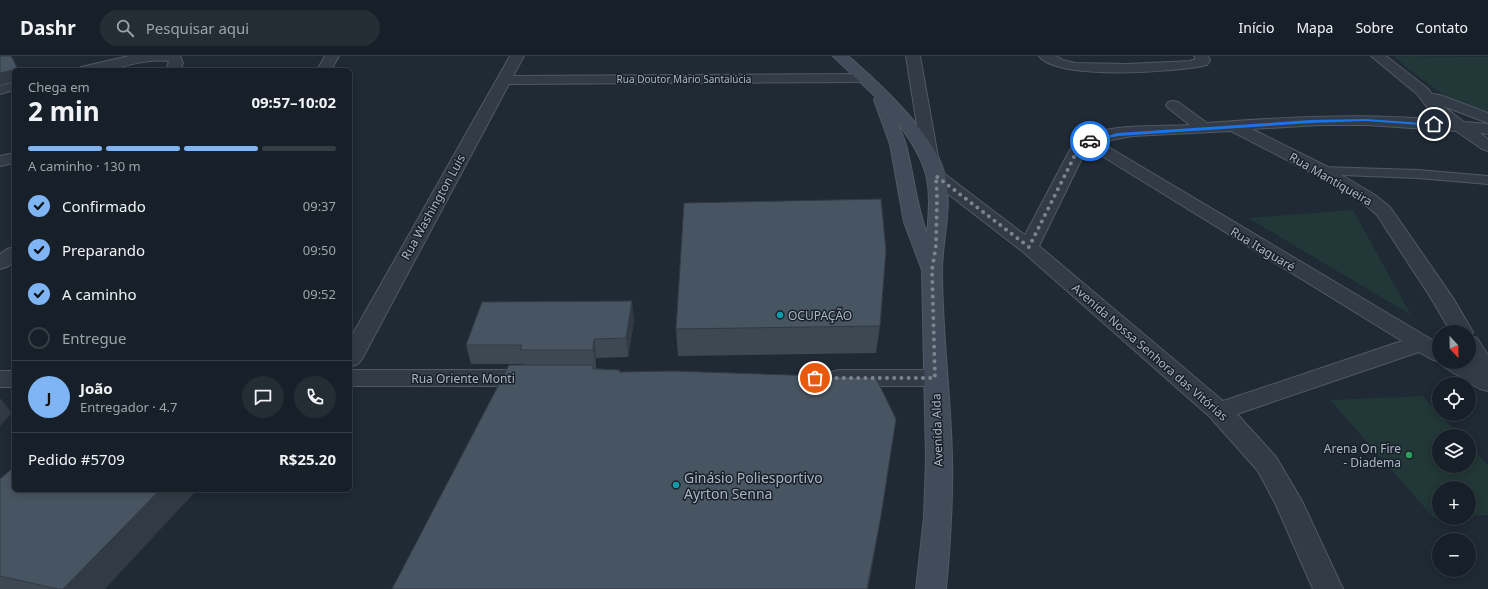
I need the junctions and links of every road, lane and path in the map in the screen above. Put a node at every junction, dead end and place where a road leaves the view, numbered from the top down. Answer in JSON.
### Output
{"nodes":[{"id":1,"x":160,"y":56,"type":"edge"},
{"id":2,"x":332,"y":56,"type":"edge"},
{"id":3,"x":517,"y":56,"type":"edge"},
{"id":4,"x":840,"y":56,"type":"edge"},
{"id":5,"x":913,"y":56,"type":"edge"},
{"id":6,"x":1046,"y":56,"type":"edge"},
{"id":7,"x":1201,"y":56,"type":"edge"},
{"id":8,"x":1378,"y":56,"type":"edge"},
{"id":9,"x":95,"y":68,"type":"edge"},
{"id":10,"x":173,"y":68,"type":"edge"},
{"id":11,"x":325,"y":68,"type":"edge"},
{"id":12,"x":865,"y":78,"type":"junction"},
{"id":13,"x":504,"y":80,"type":"junction"},
{"id":14,"x":12,"y":87,"type":"edge"},
{"id":15,"x":0,"y":90,"type":"edge"},
{"id":16,"x":878,"y":91,"type":"junction"},
{"id":17,"x":1424,"y":93,"type":"junction"},
{"id":18,"x":1173,"y":105,"type":"dead end"},
{"id":19,"x":1488,"y":118,"type":"edge"},
{"id":20,"x":1235,"y":126,"type":"junction"},
{"id":21,"x":1459,"y":126,"type":"junction"},
{"id":22,"x":1204,"y":128,"type":"junction"},
{"id":23,"x":1488,"y":129,"type":"edge"},
{"id":24,"x":1088,"y":142,"type":"junction"},
{"id":25,"x":898,"y":144,"type":"junction"},
{"id":26,"x":1488,"y":146,"type":"edge"},
{"id":27,"x":12,"y":158,"type":"edge"},
{"id":28,"x":0,"y":161,"type":"edge"},
{"id":29,"x":933,"y":166,"type":"junction"},
{"id":30,"x":1322,"y":171,"type":"junction"},
{"id":31,"x":1488,"y":180,"type":"edge"},
{"id":32,"x":1029,"y":247,"type":"junction"},
{"id":33,"x":12,"y":254,"type":"edge"},
{"id":34,"x":0,"y":263,"type":"edge"},
{"id":35,"x":932,"y":270,"type":"junction"},
{"id":36,"x":1458,"y":325,"type":"edge"},
{"id":37,"x":1430,"y":349,"type":"edge"},
{"id":38,"x":1476,"y":354,"type":"edge"},
{"id":39,"x":352,"y":355,"type":"edge"},
{"id":40,"x":1464,"y":369,"type":"edge"},
{"id":41,"x":1488,"y":373,"type":"edge"},
{"id":42,"x":352,"y":378,"type":"edge"},
{"id":43,"x":552,"y":378,"type":"edge"},
{"id":44,"x":815,"y":378,"type":"edge"},
{"id":45,"x":935,"y":378,"type":"junction"},
{"id":46,"x":0,"y":379,"type":"edge"},
{"id":47,"x":12,"y":379,"type":"edge"},
{"id":48,"x":1488,"y":383,"type":"edge"},
{"id":49,"x":1219,"y":411,"type":"junction"},
{"id":50,"x":931,"y":589,"type":"edge"},
{"id":51,"x":1328,"y":589,"type":"edge"}],
"edges":[{"from":1,"to":9,"type":"street"},
{"from":1,"to":10,"type":"street"},
{"from":2,"to":11,"type":"street"},
{"from":3,"to":13,"type":"street","name":"Rua Washington Luis"},
{"from":4,"to":12,"type":"main road","name":"Avenida Alda"},
{"from":5,"to":29,"type":"street"},
{"from":6,"to":7,"type":"street"},
{"from":8,"to":17,"type":"street"},
{"from":12,"to":13,"type":"street","name":"Rua Doutor Mário Santalúcia"},
{"from":12,"to":16,"type":"main road","name":"Avenida Alda"},
{"from":13,"to":39,"type":"street","name":"Rua Washington Luis"},
{"from":14,"to":15,"type":"street"},
{"from":16,"to":25,"type":"main road","name":"Avenida Alda"},
{"from":16,"to":29,"type":"main road","name":"Avenida Alda"},
{"from":17,"to":19,"type":"street"},
{"from":17,"to":21,"type":"street"},
{"from":18,"to":22,"type":"street"},
{"from":20,"to":21,"type":"street"},
{"from":20,"to":22,"type":"street"},
{"from":20,"to":30,"type":"street","name":"Rua Mantiqueira"},
{"from":21,"to":23,"type":"street"},
{"from":21,"to":26,"type":"street"},
{"from":22,"to":24,"type":"street"},
{"from":24,"to":32,"type":"street"},
{"from":24,"to":37,"type":"street","name":"Rua Itaguaré"},
{"from":25,"to":29,"type":"main road"},
{"from":25,"to":35,"type":"main road","name":"Avenida Alda"},
{"from":27,"to":28,"type":"street"},
{"from":29,"to":32,"type":"street","name":"Avenida Nossa Senhora das Vitórias"},
{"from":29,"to":35,"type":"main road","name":"Avenida Alda"},
{"from":30,"to":31,"type":"street"},
{"from":30,"to":36,"type":"street","name":"Rua Mantiqueira"},
{"from":32,"to":49,"type":"street","name":"Avenida Nossa Senhora das Vitórias"},
{"from":33,"to":34,"type":"street"},
{"from":35,"to":45,"type":"main road","name":"Avenida Alda"},
{"from":37,"to":49,"type":"street"},
{"from":38,"to":41,"type":"street"},
{"from":40,"to":48,"type":"street"},
{"from":42,"to":43,"type":"street","name":"Rua Oriente Monti"},
{"from":44,"to":45,"type":"street"},
{"from":45,"to":50,"type":"main road","name":"Avenida Alda"},
{"from":46,"to":47,"type":"street"},
{"from":49,"to":51,"type":"street","name":"Avenida Nossa Senhora das Vitórias"}]}
